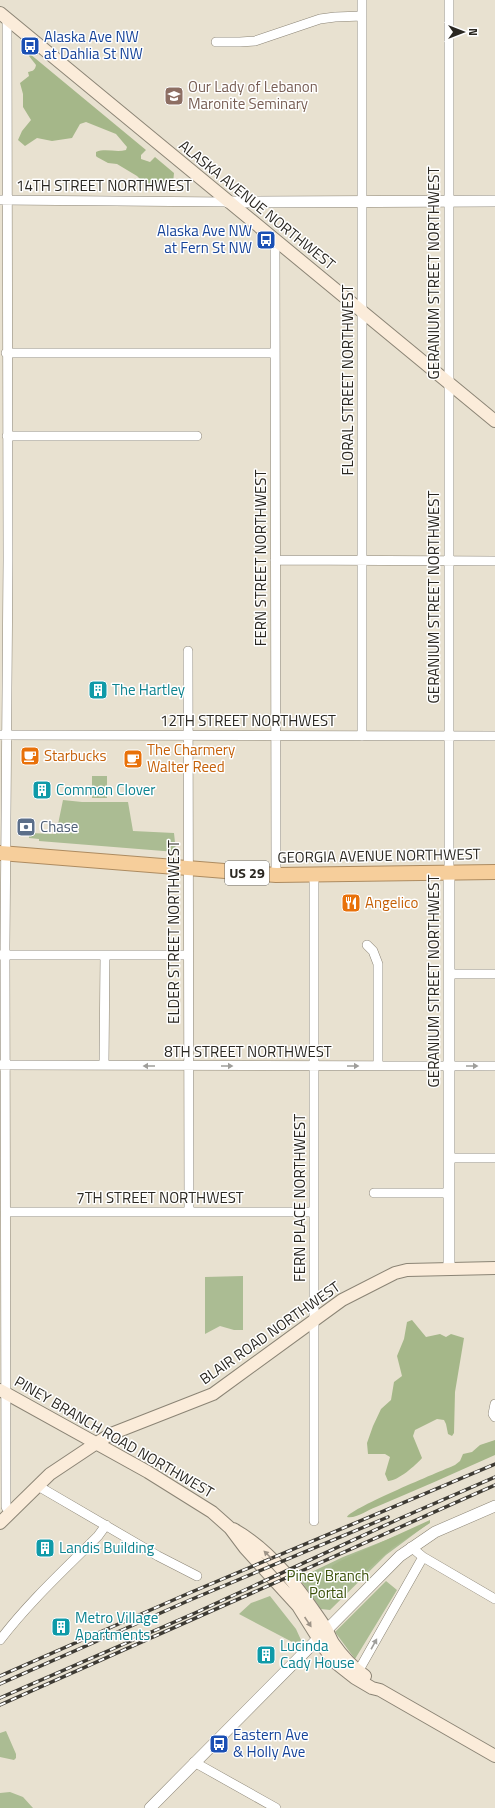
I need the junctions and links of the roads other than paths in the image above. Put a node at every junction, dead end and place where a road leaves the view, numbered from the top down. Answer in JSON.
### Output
{"nodes":[{"id":1,"x":362,"y":0,"type":"edge"},
{"id":2,"x":449,"y":0,"type":"edge"},
{"id":3,"x":3,"y":16,"type":"edge"},
{"id":4,"x":362,"y":16,"type":"junction"},
{"id":5,"x":216,"y":42,"type":"dead end"},
{"id":6,"x":3,"y":200,"type":"edge"},
{"id":7,"x":362,"y":201,"type":"junction"},
{"id":8,"x":449,"y":201,"type":"junction"},
{"id":9,"x":495,"y":201,"type":"edge"},
{"id":10,"x":228,"y":202,"type":"junction"},
{"id":11,"x":275,"y":241,"type":"junction"},
{"id":12,"x":362,"y":311,"type":"junction"},
{"id":13,"x":275,"y":352,"type":"junction"},
{"id":14,"x":6,"y":353,"type":"junction"},
{"id":15,"x":449,"y":383,"type":"junction"},
{"id":16,"x":495,"y":421,"type":"edge"},
{"id":17,"x":7,"y":436,"type":"junction"},
{"id":18,"x":197,"y":436,"type":"dead end"},
{"id":19,"x":275,"y":560,"type":"junction"},
{"id":20,"x":362,"y":560,"type":"junction"},
{"id":21,"x":449,"y":560,"type":"junction"},
{"id":22,"x":495,"y":561,"type":"edge"},
{"id":23,"x":188,"y":651,"type":"dead end"},
{"id":24,"x":3,"y":735,"type":"edge"},
{"id":25,"x":188,"y":735,"type":"junction"},
{"id":26,"x":275,"y":736,"type":"junction"},
{"id":27,"x":362,"y":736,"type":"junction"},
{"id":28,"x":449,"y":736,"type":"junction"},
{"id":29,"x":495,"y":736,"type":"edge"},
{"id":30,"x":3,"y":853,"type":"edge"},
{"id":31,"x":188,"y":869,"type":"junction"},
{"id":32,"x":495,"y":872,"type":"edge"},
{"id":33,"x":449,"y":873,"type":"junction"},
{"id":34,"x":276,"y":875,"type":"junction"},
{"id":35,"x":314,"y":876,"type":"junction"},
{"id":36,"x":367,"y":945,"type":"dead end"},
{"id":37,"x":3,"y":955,"type":"edge"},
{"id":38,"x":105,"y":955,"type":"junction"},
{"id":39,"x":188,"y":955,"type":"junction"},
{"id":40,"x":449,"y":974,"type":"junction"},
{"id":41,"x":495,"y":974,"type":"edge"},
{"id":42,"x":3,"y":1065,"type":"edge"},
{"id":43,"x":104,"y":1065,"type":"junction"},
{"id":44,"x":188,"y":1066,"type":"junction"},
{"id":45,"x":314,"y":1066,"type":"junction"},
{"id":46,"x":378,"y":1066,"type":"junction"},
{"id":47,"x":449,"y":1066,"type":"junction"},
{"id":48,"x":495,"y":1066,"type":"edge"},
{"id":49,"x":449,"y":1158,"type":"junction"},
{"id":50,"x":495,"y":1158,"type":"edge"},
{"id":51,"x":374,"y":1193,"type":"dead end"},
{"id":52,"x":449,"y":1194,"type":"junction"},
{"id":53,"x":6,"y":1212,"type":"junction"},
{"id":54,"x":189,"y":1212,"type":"junction"},
{"id":55,"x":314,"y":1212,"type":"junction"},
{"id":56,"x":495,"y":1268,"type":"edge"},
{"id":57,"x":449,"y":1269,"type":"junction"},
{"id":58,"x":314,"y":1320,"type":"junction"},
{"id":59,"x":3,"y":1392,"type":"edge"},
{"id":60,"x":495,"y":1404,"type":"edge"},
{"id":61,"x":495,"y":1417,"type":"edge"},
{"id":62,"x":95,"y":1444,"type":"junction"},
{"id":63,"x":38,"y":1486,"type":"junction"},
{"id":64,"x":495,"y":1506,"type":"edge"},
{"id":65,"x":6,"y":1509,"type":"edge"},
{"id":66,"x":314,"y":1521,"type":"dead end"},
{"id":67,"x":0,"y":1523,"type":"edge"},
{"id":68,"x":106,"y":1525,"type":"junction"},
{"id":69,"x":411,"y":1547,"type":"junction"},
{"id":70,"x":423,"y":1557,"type":"junction"},
{"id":71,"x":197,"y":1576,"type":"dead end"},
{"id":72,"x":495,"y":1599,"type":"edge"},
{"id":73,"x":323,"y":1634,"type":"junction"},
{"id":74,"x":0,"y":1640,"type":"edge"},
{"id":75,"x":356,"y":1675,"type":"junction"},
{"id":76,"x":495,"y":1756,"type":"edge"},
{"id":77,"x":194,"y":1762,"type":"junction"},
{"id":78,"x":150,"y":1808,"type":"edge"},
{"id":79,"x":276,"y":1808,"type":"edge"}],
"edges":[{"from":1,"to":4,"type":"street","name":"FLORAL STREET NORTHWEST"},
{"from":2,"to":8,"type":"street","name":"GERANIUM STREET NORTHWEST"},
{"from":3,"to":6,"type":"street"},
{"from":3,"to":10,"type":"main road","name":"ALASKA AVENUE NORTHWEST"},
{"from":4,"to":5,"type":"street"},
{"from":4,"to":7,"type":"street","name":"FLORAL STREET NORTHWEST"},
{"from":6,"to":10,"type":"street","name":"14TH STREET NORTHWEST"},
{"from":6,"to":14,"type":"street"},
{"from":7,"to":8,"type":"street","name":"14TH STREET NORTHWEST"},
{"from":7,"to":10,"type":"street","name":"14TH STREET NORTHWEST"},
{"from":7,"to":12,"type":"street","name":"FLORAL STREET NORTHWEST"},
{"from":8,"to":9,"type":"street","name":"14TH STREET NORTHWEST"},
{"from":8,"to":15,"type":"street","name":"GERANIUM STREET NORTHWEST"},
{"from":10,"to":11,"type":"main road","name":"ALASKA AVENUE NORTHWEST"},
{"from":11,"to":12,"type":"main road","name":"ALASKA AVENUE NORTHWEST"},
{"from":11,"to":13,"type":"street","name":"FERN STREET NORTHWEST"},
{"from":12,"to":15,"type":"main road","name":"ALASKA AVENUE NORTHWEST"},
{"from":12,"to":20,"type":"street","name":"FLORAL STREET NORTHWEST"},
{"from":13,"to":14,"type":"street"},
{"from":13,"to":19,"type":"street","name":"FERN STREET NORTHWEST"},
{"from":14,"to":17,"type":"street"},
{"from":15,"to":16,"type":"main road","name":"ALASKA AVENUE NORTHWEST"},
{"from":15,"to":21,"type":"street","name":"GERANIUM STREET NORTHWEST"},
{"from":17,"to":18,"type":"street"},
{"from":17,"to":24,"type":"street"},
{"from":19,"to":20,"type":"street"},
{"from":19,"to":26,"type":"street","name":"FERN STREET NORTHWEST"},
{"from":20,"to":21,"type":"street"},
{"from":20,"to":27,"type":"street","name":"FLORAL STREET NORTHWEST"},
{"from":21,"to":22,"type":"street"},
{"from":21,"to":28,"type":"street","name":"GERANIUM STREET NORTHWEST"},
{"from":23,"to":25,"type":"street","name":"ELDER STREET NORTHWEST"},
{"from":24,"to":25,"type":"street","name":"12TH STREET NORTHWEST"},
{"from":24,"to":30,"type":"street"},
{"from":25,"to":26,"type":"street","name":"12TH STREET NORTHWEST"},
{"from":25,"to":31,"type":"street","name":"ELDER STREET NORTHWEST"},
{"from":26,"to":27,"type":"street","name":"12TH STREET NORTHWEST"},
{"from":26,"to":34,"type":"street","name":"FERN STREET NORTHWEST"},
{"from":27,"to":28,"type":"street","name":"12TH STREET NORTHWEST"},
{"from":28,"to":29,"type":"street","name":"12TH STREET NORTHWEST"},
{"from":28,"to":33,"type":"street","name":"GERANIUM STREET NORTHWEST"},
{"from":30,"to":31,"type":"highway","name":"GEORGIA AVENUE NORTHWEST","number":"US 29"},
{"from":30,"to":37,"type":"street"},
{"from":31,"to":34,"type":"highway","name":"GEORGIA AVENUE NORTHWEST","number":"US 29"},
{"from":31,"to":39,"type":"street","name":"ELDER STREET NORTHWEST"},
{"from":32,"to":33,"type":"highway","name":"GEORGIA AVENUE NORTHWEST","number":"US 29"},
{"from":33,"to":35,"type":"highway","name":"GEORGIA AVENUE NORTHWEST","number":"US 29"},
{"from":33,"to":40,"type":"street","name":"GERANIUM STREET NORTHWEST"},
{"from":34,"to":35,"type":"highway","name":"GEORGIA AVENUE NORTHWEST","number":"US 29"},
{"from":35,"to":45,"type":"street","name":"FERN PLACE NORTHWEST"},
{"from":36,"to":46,"type":"street"},
{"from":37,"to":38,"type":"street"},
{"from":37,"to":42,"type":"street"},
{"from":38,"to":39,"type":"street"},
{"from":38,"to":43,"type":"street"},
{"from":39,"to":44,"type":"street","name":"ELDER STREET NORTHWEST"},
{"from":40,"to":41,"type":"street"},
{"from":40,"to":47,"type":"street","name":"GERANIUM STREET NORTHWEST"},
{"from":42,"to":43,"type":"street","name":"8TH STREET NORTHWEST"},
{"from":42,"to":53,"type":"street"},
{"from":44,"to":43,"type":"street","name":"8TH STREET NORTHWEST","one_way":true},
{"from":44,"to":45,"type":"street","name":"8TH STREET NORTHWEST","one_way":true},
{"from":44,"to":54,"type":"street","name":"ELDER STREET NORTHWEST"},
{"from":45,"to":46,"type":"street","name":"8TH STREET NORTHWEST","one_way":true},
{"from":45,"to":55,"type":"street","name":"FERN PLACE NORTHWEST"},
{"from":46,"to":47,"type":"street","name":"8TH STREET NORTHWEST"},
{"from":47,"to":48,"type":"street","name":"8TH STREET NORTHWEST","one_way":true},
{"from":47,"to":49,"type":"street","name":"GERANIUM STREET NORTHWEST"},
{"from":49,"to":50,"type":"street"},
{"from":49,"to":52,"type":"street","name":"GERANIUM STREET NORTHWEST"},
{"from":51,"to":52,"type":"street"},
{"from":52,"to":57,"type":"street","name":"GERANIUM STREET NORTHWEST"},
{"from":53,"to":54,"type":"street","name":"7TH STREET NORTHWEST"},
{"from":53,"to":59,"type":"street"},
{"from":54,"to":55,"type":"street","name":"7TH STREET NORTHWEST"},
{"from":55,"to":58,"type":"street","name":"FERN PLACE NORTHWEST"},
{"from":56,"to":57,"type":"main road","name":"BLAIR ROAD NORTHWEST"},
{"from":57,"to":58,"type":"main road","name":"BLAIR ROAD NORTHWEST"},
{"from":58,"to":62,"type":"main road","name":"BLAIR ROAD NORTHWEST"},
{"from":58,"to":66,"type":"street","name":"FERN PLACE NORTHWEST"},
{"from":59,"to":62,"type":"main road","name":"PINEY BRANCH ROAD NORTHWEST"},
{"from":59,"to":65,"type":"street"},
{"from":60,"to":61,"type":"street"},
{"from":62,"to":63,"type":"main road","name":"BLAIR ROAD NORTHWEST"},
{"from":62,"to":73,"type":"main road","name":"PINEY BRANCH ROAD NORTHWEST"},
{"from":63,"to":65,"type":"main road","name":"BLAIR ROAD NORTHWEST"},
{"from":63,"to":68,"type":"street"},
{"from":64,"to":69,"type":"street"},
{"from":65,"to":67,"type":"main road","name":"BLAIR ROAD NORTHWEST"},
{"from":68,"to":71,"type":"street"},
{"from":68,"to":74,"type":"street"},
{"from":69,"to":70,"type":"street"},
{"from":69,"to":73,"type":"street"},
{"from":70,"to":72,"type":"street"},
{"from":75,"to":70,"type":"street","one_way":true},
{"from":73,"to":75,"type":"main road","name":"PINEY BRANCH ROAD NORTHWEST"},
{"from":73,"to":77,"type":"street"},
{"from":75,"to":76,"type":"main road","name":"PINEY BRANCH ROAD NORTHWEST"},
{"from":77,"to":78,"type":"street"},
{"from":77,"to":79,"type":"street"}]}
